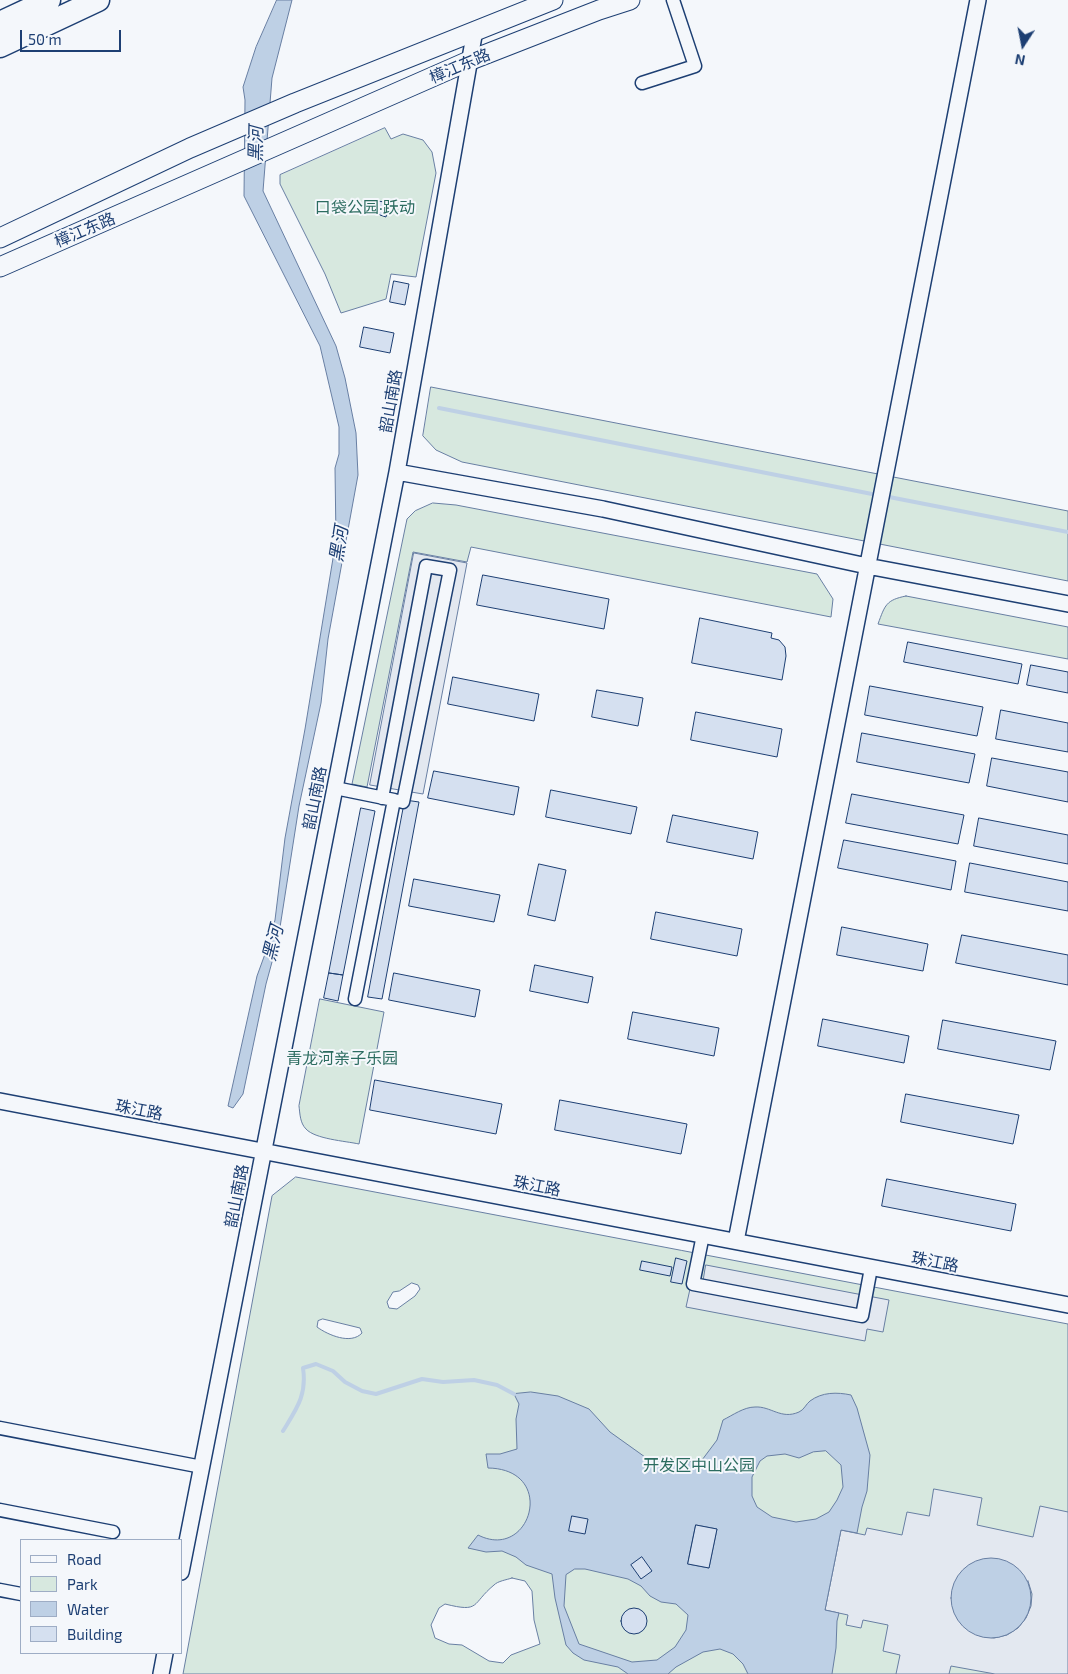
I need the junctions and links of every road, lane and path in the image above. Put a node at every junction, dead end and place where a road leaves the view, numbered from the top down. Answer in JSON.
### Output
{"nodes":[{"id":1,"x":49,"y":0,"type":"edge"},
{"id":2,"x":98,"y":0,"type":"edge"},
{"id":3,"x":553,"y":0,"type":"edge"},
{"id":4,"x":630,"y":0,"type":"edge"},
{"id":5,"x":672,"y":0,"type":"edge"},
{"id":6,"x":978,"y":0,"type":"edge"},
{"id":7,"x":0,"y":23,"type":"edge"},
{"id":8,"x":475,"y":30,"type":"junction"},
{"id":9,"x":0,"y":46,"type":"edge"},
{"id":10,"x":471,"y":60,"type":"junction"},
{"id":11,"x":642,"y":83,"type":"dead end"},
{"id":12,"x":0,"y":238,"type":"edge"},
{"id":13,"x":0,"y":267,"type":"edge"},
{"id":14,"x":396,"y":472,"type":"junction"},
{"id":15,"x":867,"y":566,"type":"junction"},
{"id":16,"x":1068,"y":604,"type":"edge"},
{"id":17,"x":335,"y":788,"type":"junction"},
{"id":18,"x":388,"y":799,"type":"junction"},
{"id":19,"x":355,"y":999,"type":"dead end"},
{"id":20,"x":0,"y":1101,"type":"edge"},
{"id":21,"x":263,"y":1152,"type":"junction"},
{"id":22,"x":703,"y":1235,"type":"junction"},
{"id":23,"x":736,"y":1241,"type":"junction"},
{"id":24,"x":871,"y":1268,"type":"junction"},
{"id":25,"x":1068,"y":1305,"type":"edge"},
{"id":26,"x":0,"y":1428,"type":"edge"},
{"id":27,"x":202,"y":1467,"type":"junction"},
{"id":28,"x":0,"y":1510,"type":"edge"},
{"id":29,"x":113,"y":1532,"type":"dead end"},
{"id":30,"x":182,"y":1567,"type":"edge"},
{"id":31,"x":0,"y":1590,"type":"edge"},
{"id":32,"x":20,"y":1594,"type":"edge"},
{"id":33,"x":166,"y":1654,"type":"edge"},
{"id":34,"x":161,"y":1674,"type":"edge"}],
"edges":[{"from":1,"to":7,"type":"highway"},
{"from":2,"to":9,"type":"highway"},
{"from":3,"to":8,"type":"main road","name":"樟江东路"},
{"from":4,"to":10,"type":"main road","name":"樟江东路"},
{"from":5,"to":11,"type":"street"},
{"from":6,"to":15,"type":"street"},
{"from":8,"to":10,"type":"street","name":"韶山南路"},
{"from":8,"to":12,"type":"main road","name":"樟江东路"},
{"from":10,"to":13,"type":"main road","name":"樟江东路"},
{"from":10,"to":14,"type":"street","name":"韶山南路"},
{"from":14,"to":15,"type":"street"},
{"from":14,"to":17,"type":"street","name":"韶山南路"},
{"from":15,"to":16,"type":"street"},
{"from":15,"to":23,"type":"street"},
{"from":17,"to":18,"type":"street"},
{"from":17,"to":21,"type":"street","name":"韶山南路"},
{"from":18,"to":18,"type":"street"},
{"from":18,"to":19,"type":"street"},
{"from":20,"to":21,"type":"street","name":"珠江路"},
{"from":21,"to":22,"type":"street","name":"珠江路"},
{"from":21,"to":27,"type":"street","name":"韶山南路"},
{"from":22,"to":23,"type":"street","name":"珠江路"},
{"from":22,"to":24,"type":"street"},
{"from":23,"to":24,"type":"street","name":"珠江路"},
{"from":24,"to":25,"type":"street","name":"珠江路"},
{"from":26,"to":27,"type":"street"},
{"from":27,"to":30,"type":"street","name":"韶山南路"},
{"from":28,"to":29,"type":"street"},
{"from":31,"to":32,"type":"street"},
{"from":33,"to":34,"type":"street"}]}
